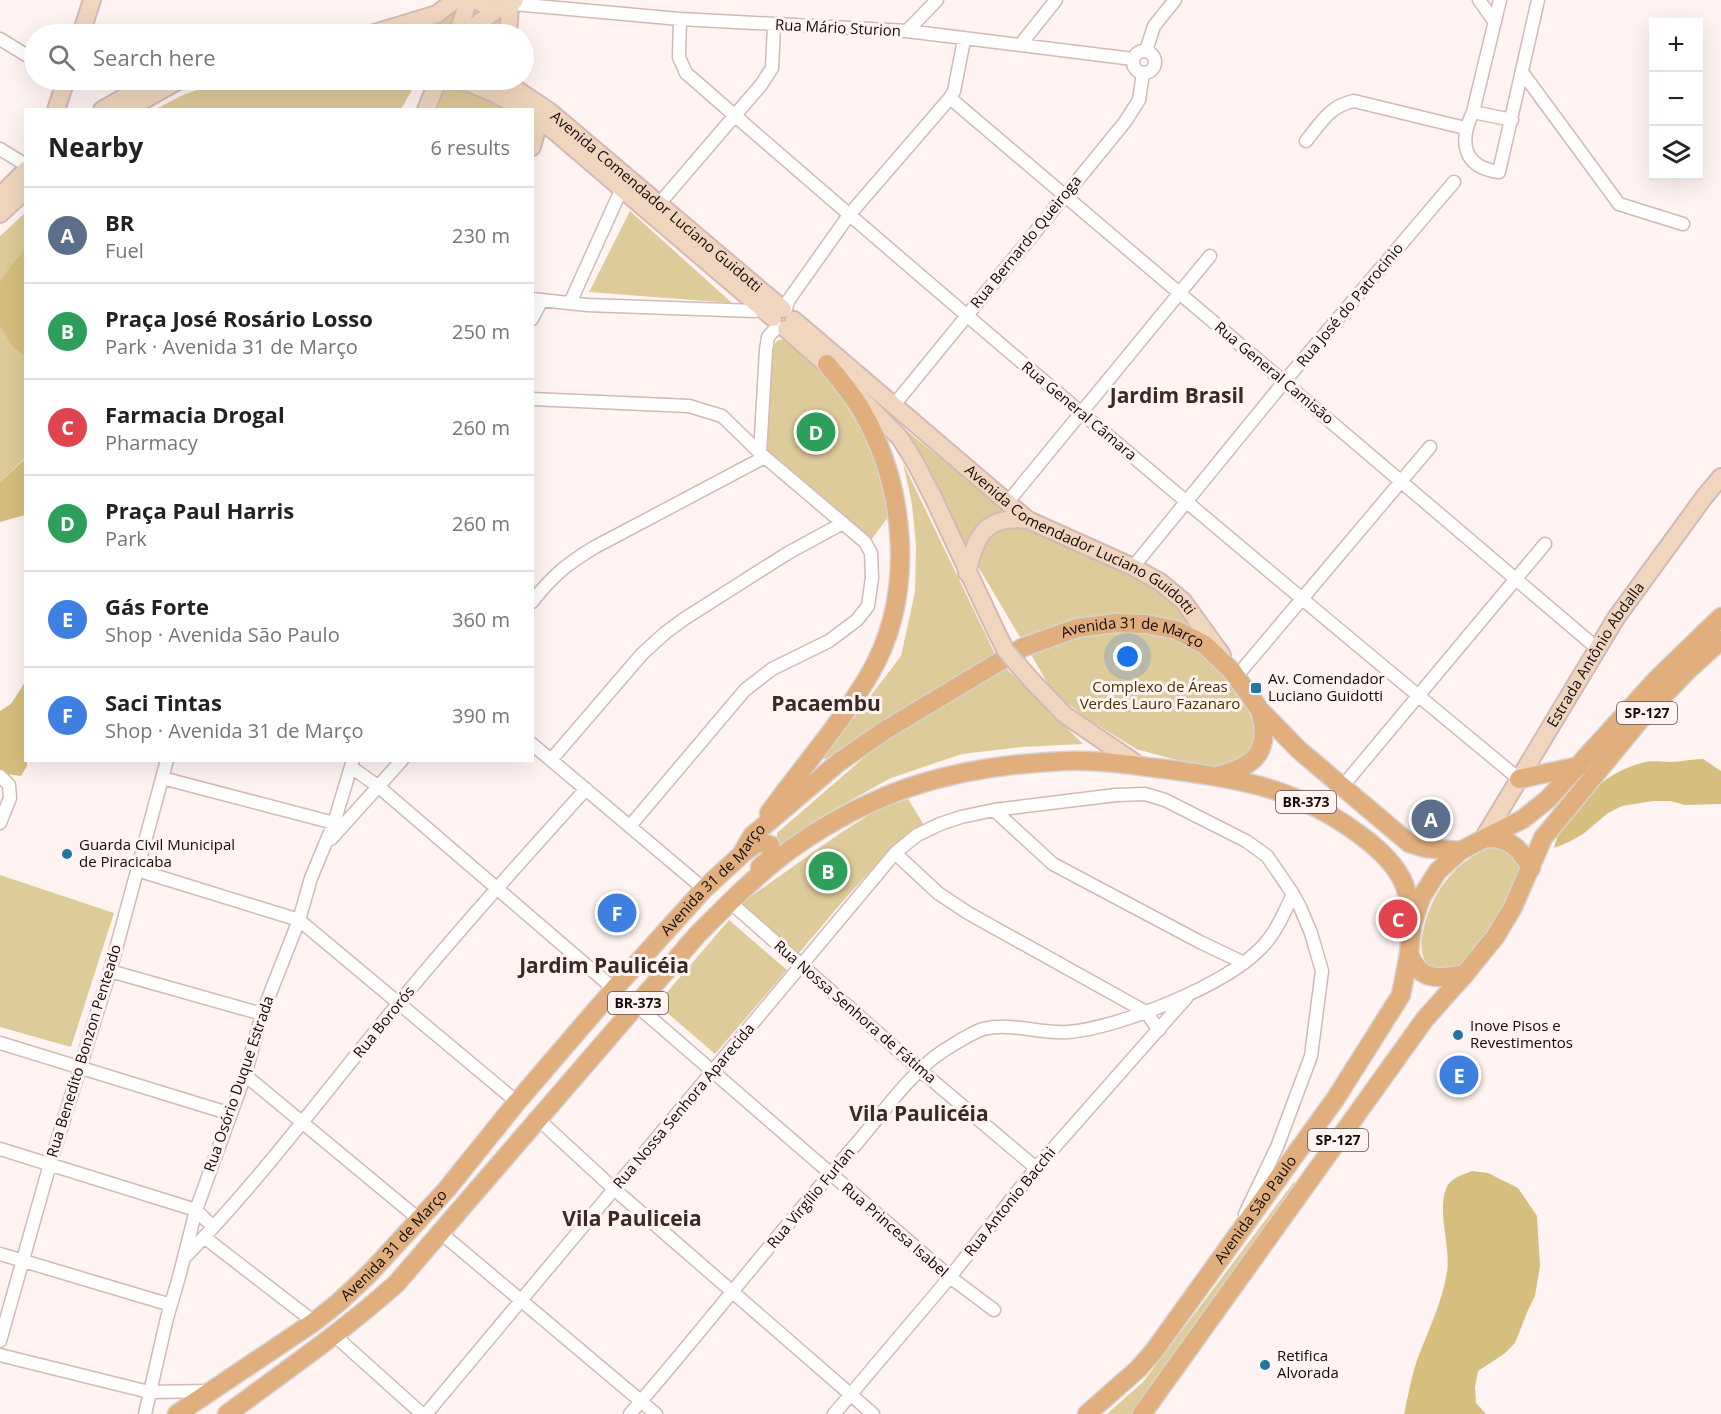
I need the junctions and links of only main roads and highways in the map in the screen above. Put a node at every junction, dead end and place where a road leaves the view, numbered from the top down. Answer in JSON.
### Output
{"nodes":[{"id":1,"x":92,"y":0,"type":"edge"},
{"id":2,"x":455,"y":0,"type":"edge"},
{"id":3,"x":469,"y":0,"type":"edge"},
{"id":4,"x":477,"y":0,"type":"edge"},
{"id":5,"x":513,"y":4,"type":"edge"},
{"id":6,"x":84,"y":24,"type":"edge"},
{"id":7,"x":404,"y":24,"type":"edge"},
{"id":8,"x":461,"y":24,"type":"edge"},
{"id":9,"x":480,"y":24,"type":"edge"},
{"id":10,"x":510,"y":24,"type":"edge"},
{"id":11,"x":63,"y":90,"type":"edge"},
{"id":12,"x":65,"y":90,"type":"edge"},
{"id":13,"x":137,"y":90,"type":"edge"},
{"id":14,"x":161,"y":90,"type":"edge"},
{"id":15,"x":434,"y":90,"type":"edge"},
{"id":16,"x":486,"y":90,"type":"edge"},
{"id":17,"x":522,"y":90,"type":"edge"},
{"id":18,"x":57,"y":108,"type":"edge"},
{"id":19,"x":70,"y":108,"type":"edge"},
{"id":20,"x":105,"y":108,"type":"edge"},
{"id":21,"x":129,"y":108,"type":"edge"},
{"id":22,"x":427,"y":108,"type":"edge"},
{"id":23,"x":520,"y":108,"type":"edge"},
{"id":24,"x":534,"y":116,"type":"edge"},
{"id":25,"x":534,"y":127,"type":"edge"},
{"id":26,"x":554,"y":131,"type":"junction"},
{"id":27,"x":534,"y":145,"type":"edge"},
{"id":28,"x":24,"y":172,"type":"edge"},
{"id":29,"x":24,"y":192,"type":"edge"},
{"id":30,"x":0,"y":196,"type":"edge"},
{"id":31,"x":0,"y":214,"type":"edge"},
{"id":32,"x":780,"y":317,"type":"junction"},
{"id":33,"x":827,"y":364,"type":"junction"},
{"id":34,"x":1721,"y":477,"type":"edge"},
{"id":35,"x":1028,"y":520,"type":"junction"},
{"id":36,"x":967,"y":573,"type":"junction"},
{"id":37,"x":1721,"y":617,"type":"edge"},
{"id":38,"x":1721,"y":640,"type":"edge"},
{"id":39,"x":1234,"y":674,"type":"junction"},
{"id":40,"x":1260,"y":710,"type":"junction"},
{"id":41,"x":1140,"y":766,"type":"junction"},
{"id":42,"x":1579,"y":766,"type":"junction"},
{"id":43,"x":1220,"y":775,"type":"junction"},
{"id":44,"x":1519,"y":780,"type":"junction"},
{"id":45,"x":752,"y":836,"type":"junction"},
{"id":46,"x":1485,"y":839,"type":"junction"},
{"id":47,"x":1460,"y":851,"type":"junction"},
{"id":48,"x":736,"y":860,"type":"junction"},
{"id":49,"x":1531,"y":868,"type":"junction"},
{"id":50,"x":730,"y":902,"type":"junction"},
{"id":51,"x":1412,"y":924,"type":"junction"},
{"id":52,"x":697,"y":936,"type":"junction"},
{"id":53,"x":1410,"y":954,"type":"junction"},
{"id":54,"x":1465,"y":974,"type":"junction"},
{"id":55,"x":447,"y":1189,"type":"junction"},
{"id":56,"x":463,"y":1208,"type":"junction"},
{"id":57,"x":420,"y":1220,"type":"junction"},
{"id":58,"x":410,"y":1269,"type":"junction"},
{"id":59,"x":1088,"y":1413,"type":"edge"},
{"id":60,"x":177,"y":1414,"type":"edge"},
{"id":61,"x":227,"y":1414,"type":"edge"},
{"id":62,"x":1142,"y":1414,"type":"edge"}],
"edges":[{"from":1,"to":6,"type":"main road"},
{"from":2,"to":7,"type":"main road"},
{"from":3,"to":8,"type":"main road"},
{"from":4,"to":5,"type":"main road"},
{"from":5,"to":9,"type":"main road"},
{"from":5,"to":10,"type":"main road"},
{"from":11,"to":18,"type":"main road"},
{"from":12,"to":19,"type":"main road"},
{"from":13,"to":20,"type":"main road"},
{"from":14,"to":21,"type":"main road"},
{"from":15,"to":22,"type":"main road"},
{"from":16,"to":23,"type":"main road"},
{"from":17,"to":32,"type":"main road","name":"Avenida Comendador Luciano Guidotti"},
{"from":24,"to":26,"type":"main road","name":"Avenida Comendador Luciano Guidotti"},
{"from":25,"to":27,"type":"main road"},
{"from":26,"to":27,"type":"main road"},
{"from":26,"to":32,"type":"main road","name":"Avenida Comendador Luciano Guidotti"},
{"from":28,"to":30,"type":"main road"},
{"from":29,"to":31,"type":"main road"},
{"from":32,"to":33,"type":"main road","name":"Avenida Comendador Luciano Guidotti"},
{"from":32,"to":35,"type":"main road","name":"Avenida Comendador Luciano Guidotti"},
{"from":33,"to":36,"type":"main road","name":"Avenida Comendador Luciano Guidotti"},
{"from":33,"to":45,"type":"main road"},
{"from":34,"to":44,"type":"main road","name":"Estrada Antônio Abdalla"},
{"from":35,"to":36,"type":"main road"},
{"from":35,"to":39,"type":"main road","name":"Avenida Comendador Luciano Guidotti"},
{"from":36,"to":41,"type":"main road","name":"Avenida Comendador Luciano Guidotti","bridge":true},
{"from":37,"to":42,"type":"main road","number":"SP-127"},
{"from":38,"to":49,"type":"main road","number":"SP-127"},
{"from":39,"to":40,"type":"main road","name":"Avenida Comendador Luciano Guidotti","number":"BR-373"},
{"from":39,"to":45,"type":"main road","name":"Avenida 31 de Março","number":"BR-373"},
{"from":40,"to":43,"type":"main road"},
{"from":40,"to":47,"type":"main road","name":"Avenida Comendador Luciano Guidotti","number":"BR-373"},
{"from":41,"to":43,"type":"main road","name":"Avenida Comendador Luciano Guidotti","number":"BR-373"},
{"from":41,"to":50,"type":"main road","name":"Avenida 31 de Março","number":"BR-373"},
{"from":42,"to":44,"type":"main road"},
{"from":42,"to":46,"type":"main road","number":"SP-127"},
{"from":43,"to":51,"type":"main road","name":"Avenida Comendador Luciano Guidotti","number":"BR-373"},
{"from":44,"to":46,"type":"main road","name":"Estrada Antônio Abdalla"},
{"from":45,"to":48,"type":"main road","name":"Avenida 31 de Março","number":"BR-373"},
{"from":46,"to":47,"type":"main road","number":"SP-127"},
{"from":46,"to":49,"type":"main road"},
{"from":47,"to":51,"type":"main road","number":"SP-127"},
{"from":48,"to":50,"type":"main road"},
{"from":48,"to":52,"type":"main road"},
{"from":48,"to":55,"type":"main road","name":"Avenida 31 de Março","number":"BR-373"},
{"from":49,"to":54,"type":"main road","number":"SP-127"},
{"from":50,"to":52,"type":"main road","name":"Avenida 31 de Março","number":"BR-373"},
{"from":51,"to":53,"type":"main road","number":"SP-127"},
{"from":52,"to":56,"type":"main road","name":"Avenida 31 de Março","number":"BR-373"},
{"from":53,"to":54,"type":"main road"},
{"from":53,"to":59,"type":"main road","name":"Avenida São Paulo","number":"SP-127"},
{"from":54,"to":62,"type":"main road","name":"Avenida São Paulo","number":"SP-127"},
{"from":55,"to":56,"type":"main road"},
{"from":55,"to":57,"type":"main road","name":"Avenida 31 de Março","number":"BR-373"},
{"from":56,"to":58,"type":"main road","name":"Avenida 31 de Março","number":"BR-373"},
{"from":57,"to":58,"type":"main road"},
{"from":57,"to":60,"type":"main road","name":"Avenida 31 de Março","number":"BR-373"},
{"from":58,"to":61,"type":"main road","name":"Avenida 31 de Março","number":"BR-373"}]}
